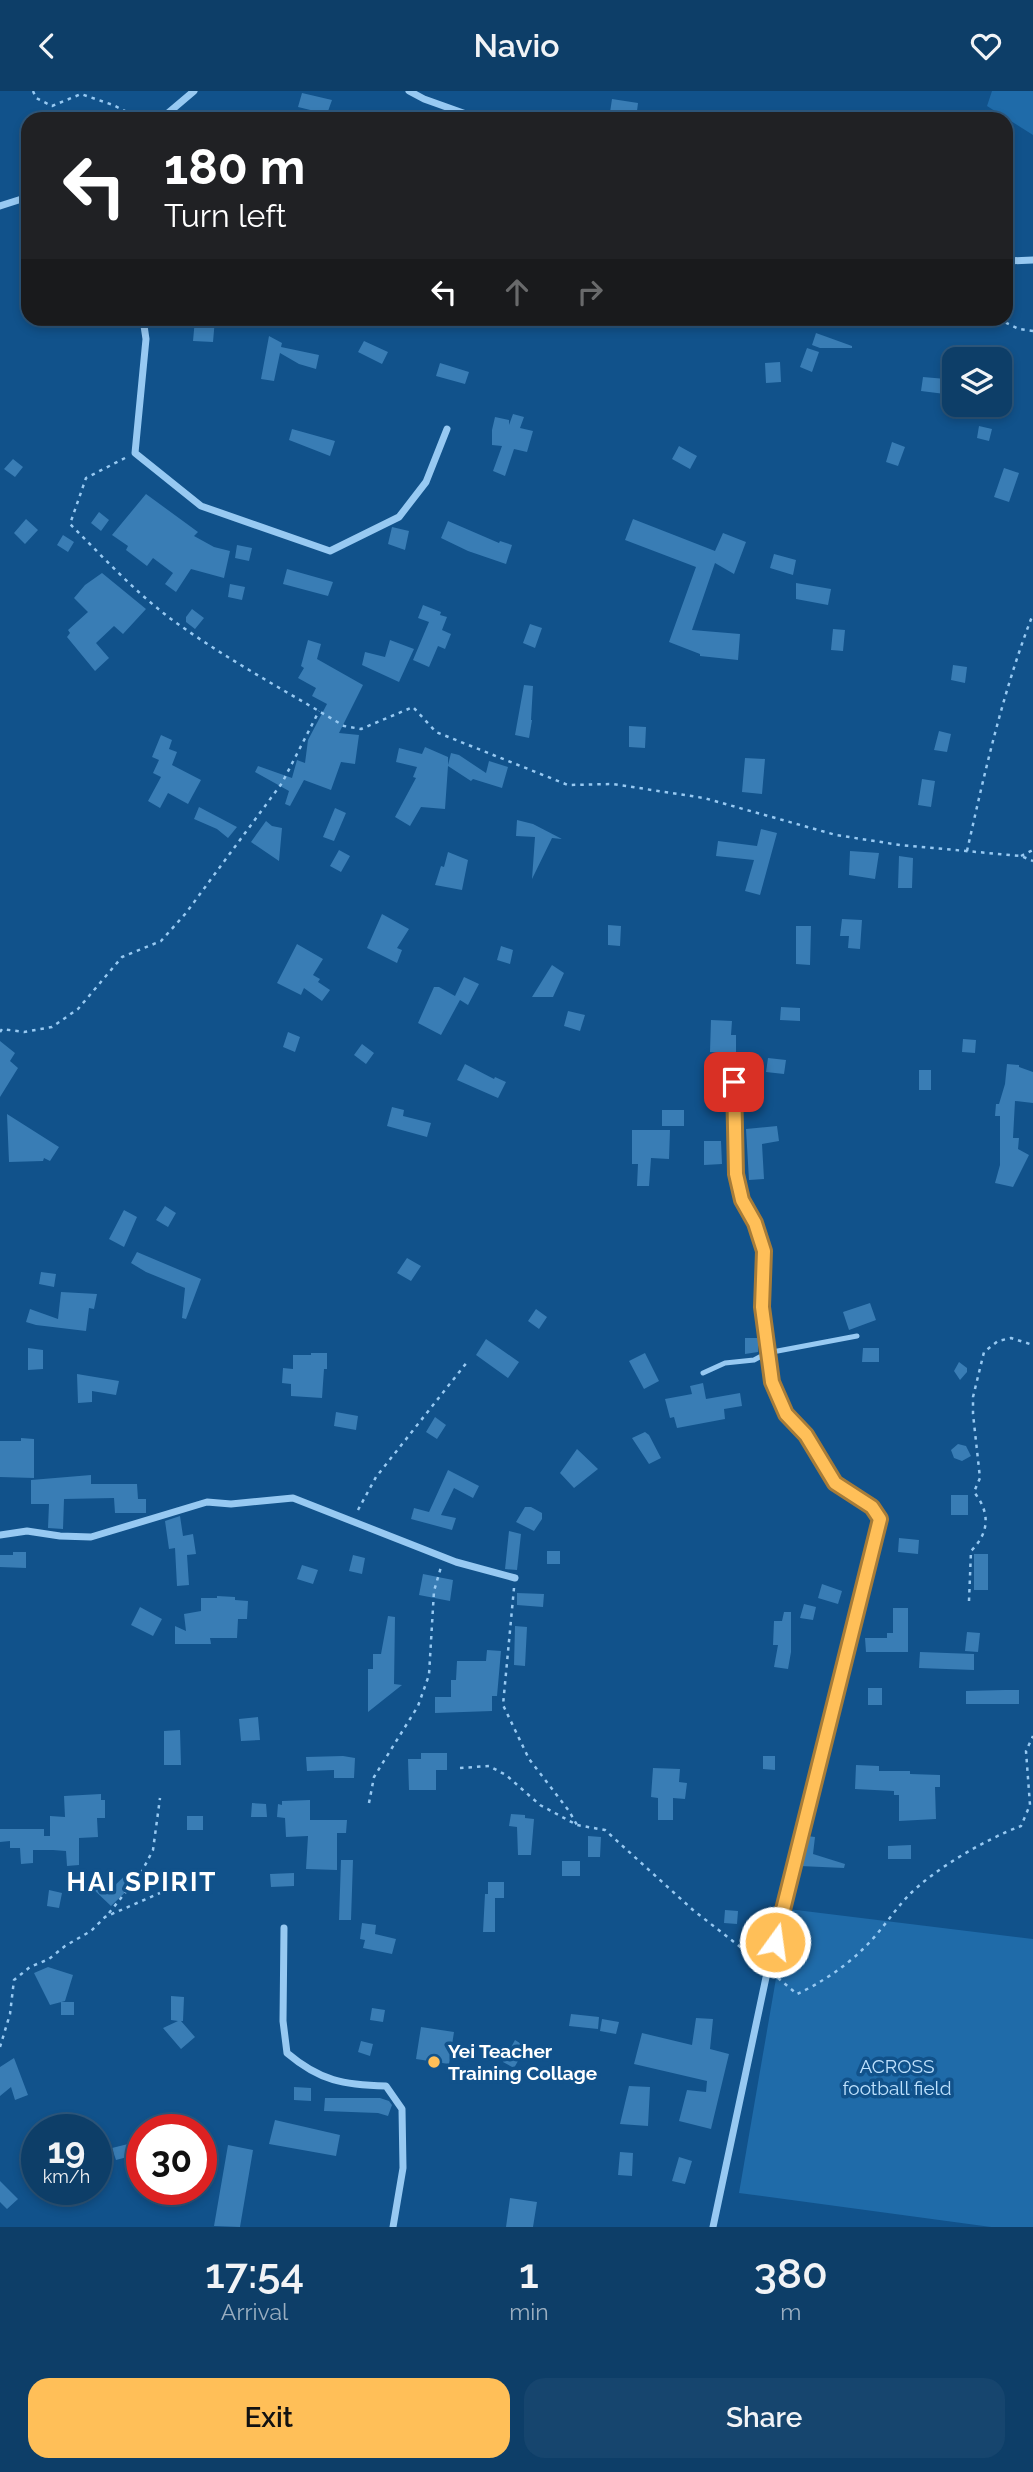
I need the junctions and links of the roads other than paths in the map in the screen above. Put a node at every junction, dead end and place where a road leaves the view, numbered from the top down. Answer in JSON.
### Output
{"nodes":[{"id":1,"x":194,"y":91,"type":"edge"},
{"id":2,"x":409,"y":91,"type":"edge"},
{"id":3,"x":169,"y":112,"type":"edge"},
{"id":4,"x":460,"y":112,"type":"edge"},
{"id":5,"x":21,"y":200,"type":"edge"},
{"id":6,"x":0,"y":207,"type":"edge"},
{"id":7,"x":1033,"y":260,"type":"edge"},
{"id":8,"x":1013,"y":261,"type":"edge"},
{"id":9,"x":144,"y":326,"type":"edge"},
{"id":10,"x":447,"y":429,"type":"dead end"},
{"id":11,"x":734,"y":1082,"type":"dead end"},
{"id":12,"x":857,"y":1336,"type":"dead end"},
{"id":13,"x":767,"y":1353,"type":"junction"},
{"id":14,"x":703,"y":1373,"type":"dead end"},
{"id":15,"x":0,"y":1535,"type":"edge"},
{"id":16,"x":514,"y":1578,"type":"road end"},
{"id":17,"x":284,"y":1928,"type":"dead end"},
{"id":18,"x":393,"y":2227,"type":"edge"},
{"id":19,"x":713,"y":2227,"type":"edge"}],
"edges":[{"from":1,"to":3,"type":"street"},
{"from":2,"to":4,"type":"street"},
{"from":5,"to":6,"type":"street"},
{"from":7,"to":8,"type":"street"},
{"from":9,"to":10,"type":"street"},
{"from":11,"to":13,"type":"street"},
{"from":12,"to":13,"type":"lane"},
{"from":13,"to":14,"type":"lane"},
{"from":13,"to":19,"type":"street"},
{"from":15,"to":16,"type":"street"},
{"from":17,"to":18,"type":"street"}]}
